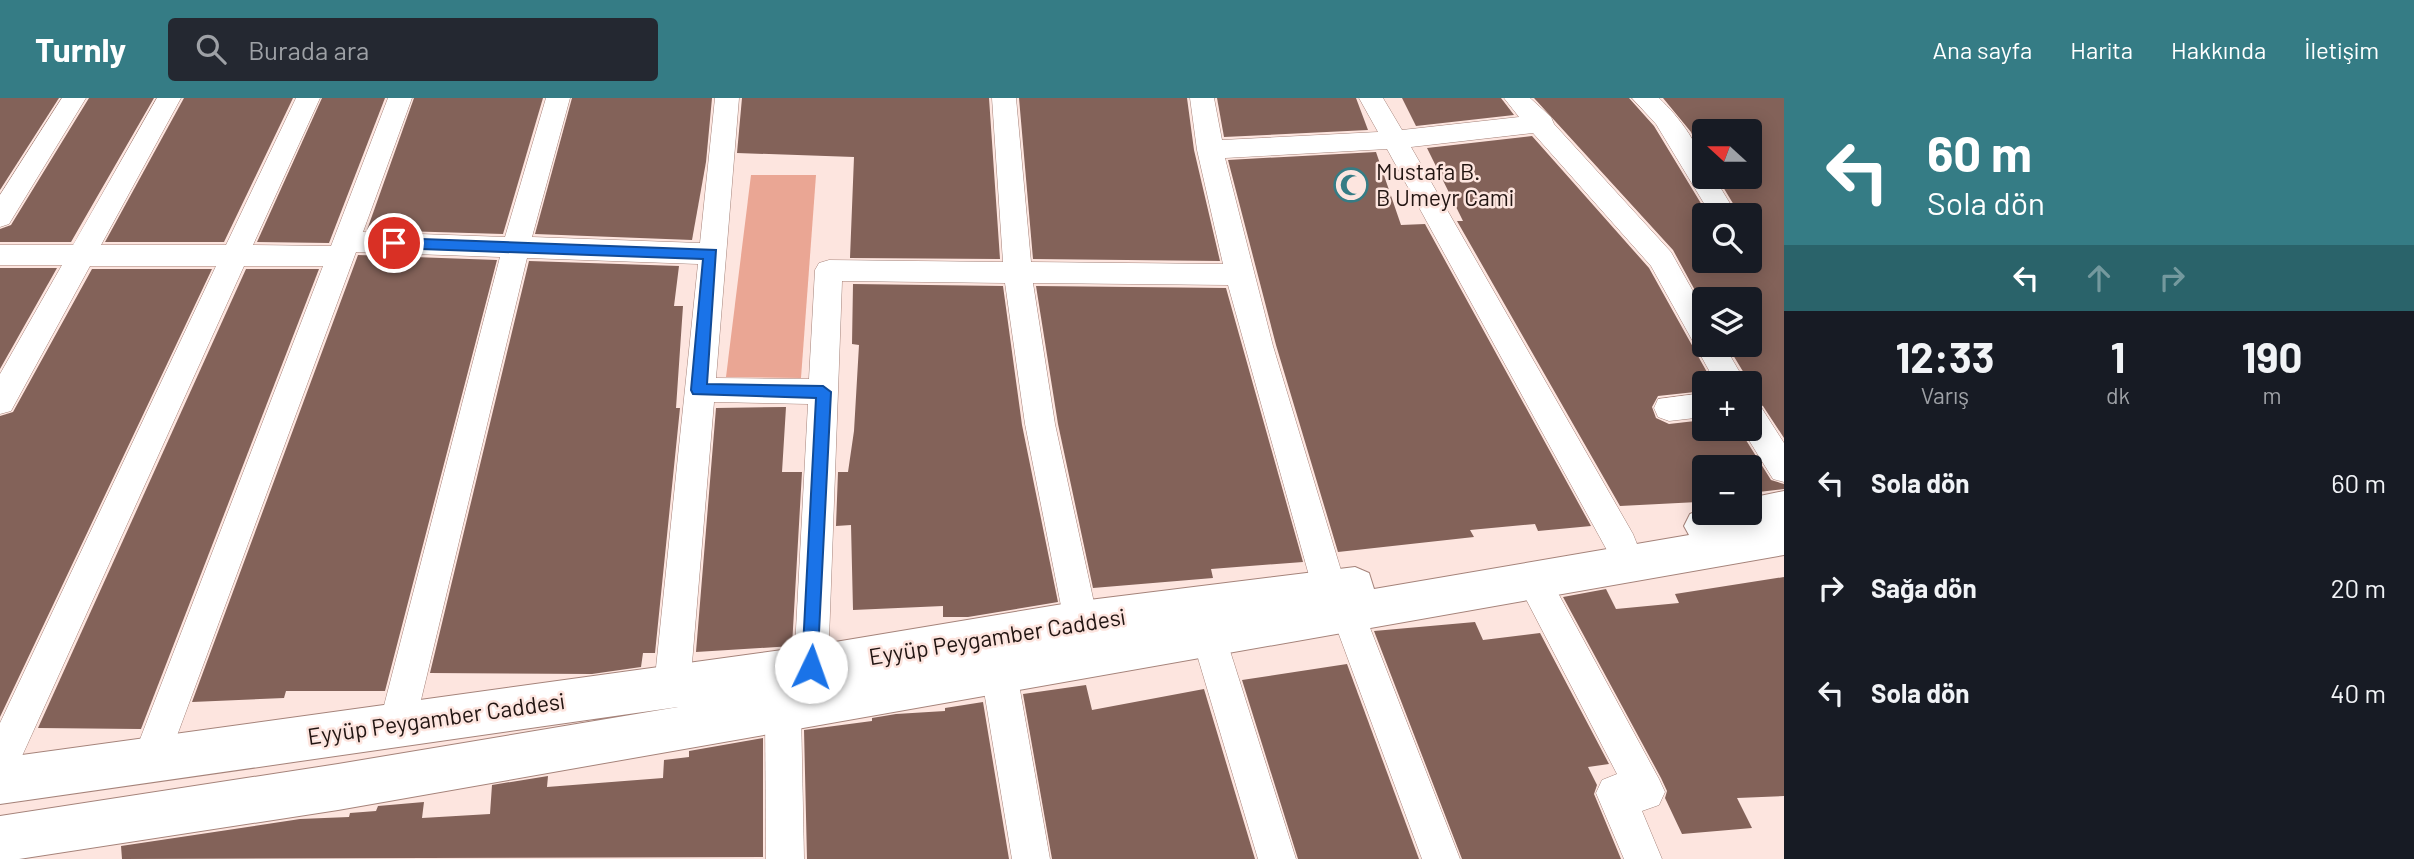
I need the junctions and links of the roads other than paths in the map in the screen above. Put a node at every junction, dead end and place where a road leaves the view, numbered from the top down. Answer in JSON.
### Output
{"nodes":[{"id":1,"x":74,"y":98,"type":"edge"},
{"id":2,"x":169,"y":98,"type":"edge"},
{"id":3,"x":308,"y":98,"type":"edge"},
{"id":4,"x":400,"y":98,"type":"edge"},
{"id":5,"x":558,"y":98,"type":"edge"},
{"id":6,"x":727,"y":98,"type":"edge"},
{"id":7,"x":1004,"y":98,"type":"edge"},
{"id":8,"x":1202,"y":98,"type":"edge"},
{"id":9,"x":1371,"y":98,"type":"edge"},
{"id":10,"x":1517,"y":98,"type":"edge"},
{"id":11,"x":1644,"y":98,"type":"edge"},
{"id":12,"x":1542,"y":123,"type":"junction"},
{"id":13,"x":1394,"y":141,"type":"junction"},
{"id":14,"x":1210,"y":150,"type":"junction"},
{"id":15,"x":1717,"y":203,"type":"edge"},
{"id":16,"x":0,"y":218,"type":"edge"},
{"id":17,"x":516,"y":247,"type":"junction"},
{"id":18,"x":341,"y":248,"type":"junction"},
{"id":19,"x":82,"y":254,"type":"junction"},
{"id":20,"x":711,"y":254,"type":"junction"},
{"id":21,"x":0,"y":255,"type":"edge"},
{"id":22,"x":236,"y":257,"type":"junction"},
{"id":23,"x":1018,"y":273,"type":"junction"},
{"id":24,"x":1239,"y":275,"type":"junction"},
{"id":25,"x":1692,"y":315,"type":"edge"},
{"id":26,"x":699,"y":390,"type":"junction"},
{"id":27,"x":823,"y":392,"type":"junction"},
{"id":28,"x":0,"y":402,"type":"edge"},
{"id":29,"x":1692,"y":406,"type":"edge"},
{"id":30,"x":1669,"y":408,"type":"dead end"},
{"id":31,"x":1762,"y":435,"type":"edge"},
{"id":32,"x":1784,"y":469,"type":"edge"},
{"id":33,"x":1784,"y":508,"type":"edge"},
{"id":34,"x":1784,"y":537,"type":"edge"},
{"id":35,"x":1621,"y":544,"type":"junction"},
{"id":36,"x":1533,"y":580,"type":"junction"},
{"id":37,"x":1339,"y":601,"type":"junction"},
{"id":38,"x":1081,"y":621,"type":"junction"},
{"id":39,"x":1209,"y":638,"type":"junction"},
{"id":40,"x":811,"y":667,"type":"junction"},
{"id":41,"x":999,"y":674,"type":"junction"},
{"id":42,"x":672,"y":687,"type":"junction"},
{"id":43,"x":783,"y":710,"type":"junction"},
{"id":44,"x":397,"y":725,"type":"junction"},
{"id":45,"x":150,"y":760,"type":"junction"},
{"id":46,"x":0,"y":763,"type":"edge"},
{"id":47,"x":0,"y":781,"type":"edge"},
{"id":48,"x":0,"y":839,"type":"edge"},
{"id":49,"x":785,"y":859,"type":"edge"},
{"id":50,"x":1031,"y":859,"type":"edge"},
{"id":51,"x":1277,"y":859,"type":"edge"},
{"id":52,"x":1441,"y":859,"type":"edge"},
{"id":53,"x":1643,"y":859,"type":"edge"}],
"edges":[{"from":1,"to":16,"type":"street"},
{"from":2,"to":19,"type":"street"},
{"from":3,"to":22,"type":"street"},
{"from":4,"to":18,"type":"street"},
{"from":5,"to":17,"type":"street"},
{"from":6,"to":20,"type":"street"},
{"from":7,"to":23,"type":"street"},
{"from":8,"to":14,"type":"street"},
{"from":9,"to":13,"type":"street"},
{"from":10,"to":12,"type":"street"},
{"from":11,"to":15,"type":"street"},
{"from":12,"to":13,"type":"street"},
{"from":12,"to":25,"type":"street"},
{"from":13,"to":14,"type":"street"},
{"from":13,"to":35,"type":"street"},
{"from":14,"to":24,"type":"street"},
{"from":17,"to":18,"type":"street"},
{"from":17,"to":20,"type":"street"},
{"from":17,"to":44,"type":"street"},
{"from":18,"to":22,"type":"street"},
{"from":18,"to":45,"type":"street"},
{"from":19,"to":21,"type":"street"},
{"from":19,"to":22,"type":"street"},
{"from":19,"to":28,"type":"street"},
{"from":20,"to":26,"type":"street"},
{"from":22,"to":46,"type":"street"},
{"from":23,"to":24,"type":"street"},
{"from":23,"to":27,"type":"street"},
{"from":23,"to":38,"type":"street"},
{"from":24,"to":37,"type":"street"},
{"from":26,"to":27,"type":"street"},
{"from":26,"to":42,"type":"street"},
{"from":27,"to":40,"type":"street"},
{"from":29,"to":30,"type":"street"},
{"from":31,"to":32,"type":"street"},
{"from":33,"to":35,"type":"main road","name":"Eyyüp Peygamber Caddesi"},
{"from":34,"to":36,"type":"main road"},
{"from":35,"to":37,"type":"main road","name":"Eyyüp Peygamber Caddesi"},
{"from":36,"to":37,"type":"main road"},
{"from":36,"to":53,"type":"street"},
{"from":37,"to":38,"type":"main road","name":"Eyyüp Peygamber Caddesi"},
{"from":37,"to":39,"type":"main road"},
{"from":37,"to":52,"type":"street"},
{"from":38,"to":40,"type":"main road","name":"Eyyüp Peygamber Caddesi"},
{"from":39,"to":41,"type":"main road"},
{"from":39,"to":51,"type":"street"},
{"from":40,"to":42,"type":"main road","name":"Eyyüp Peygamber Caddesi"},
{"from":41,"to":43,"type":"main road"},
{"from":41,"to":50,"type":"street"},
{"from":42,"to":44,"type":"main road","name":"Eyyüp Peygamber Caddesi"},
{"from":43,"to":48,"type":"main road"},
{"from":43,"to":49,"type":"street"},
{"from":44,"to":45,"type":"main road","name":"Eyyüp Peygamber Caddesi"},
{"from":45,"to":47,"type":"main road","name":"Eyyüp Peygamber Caddesi"}]}
